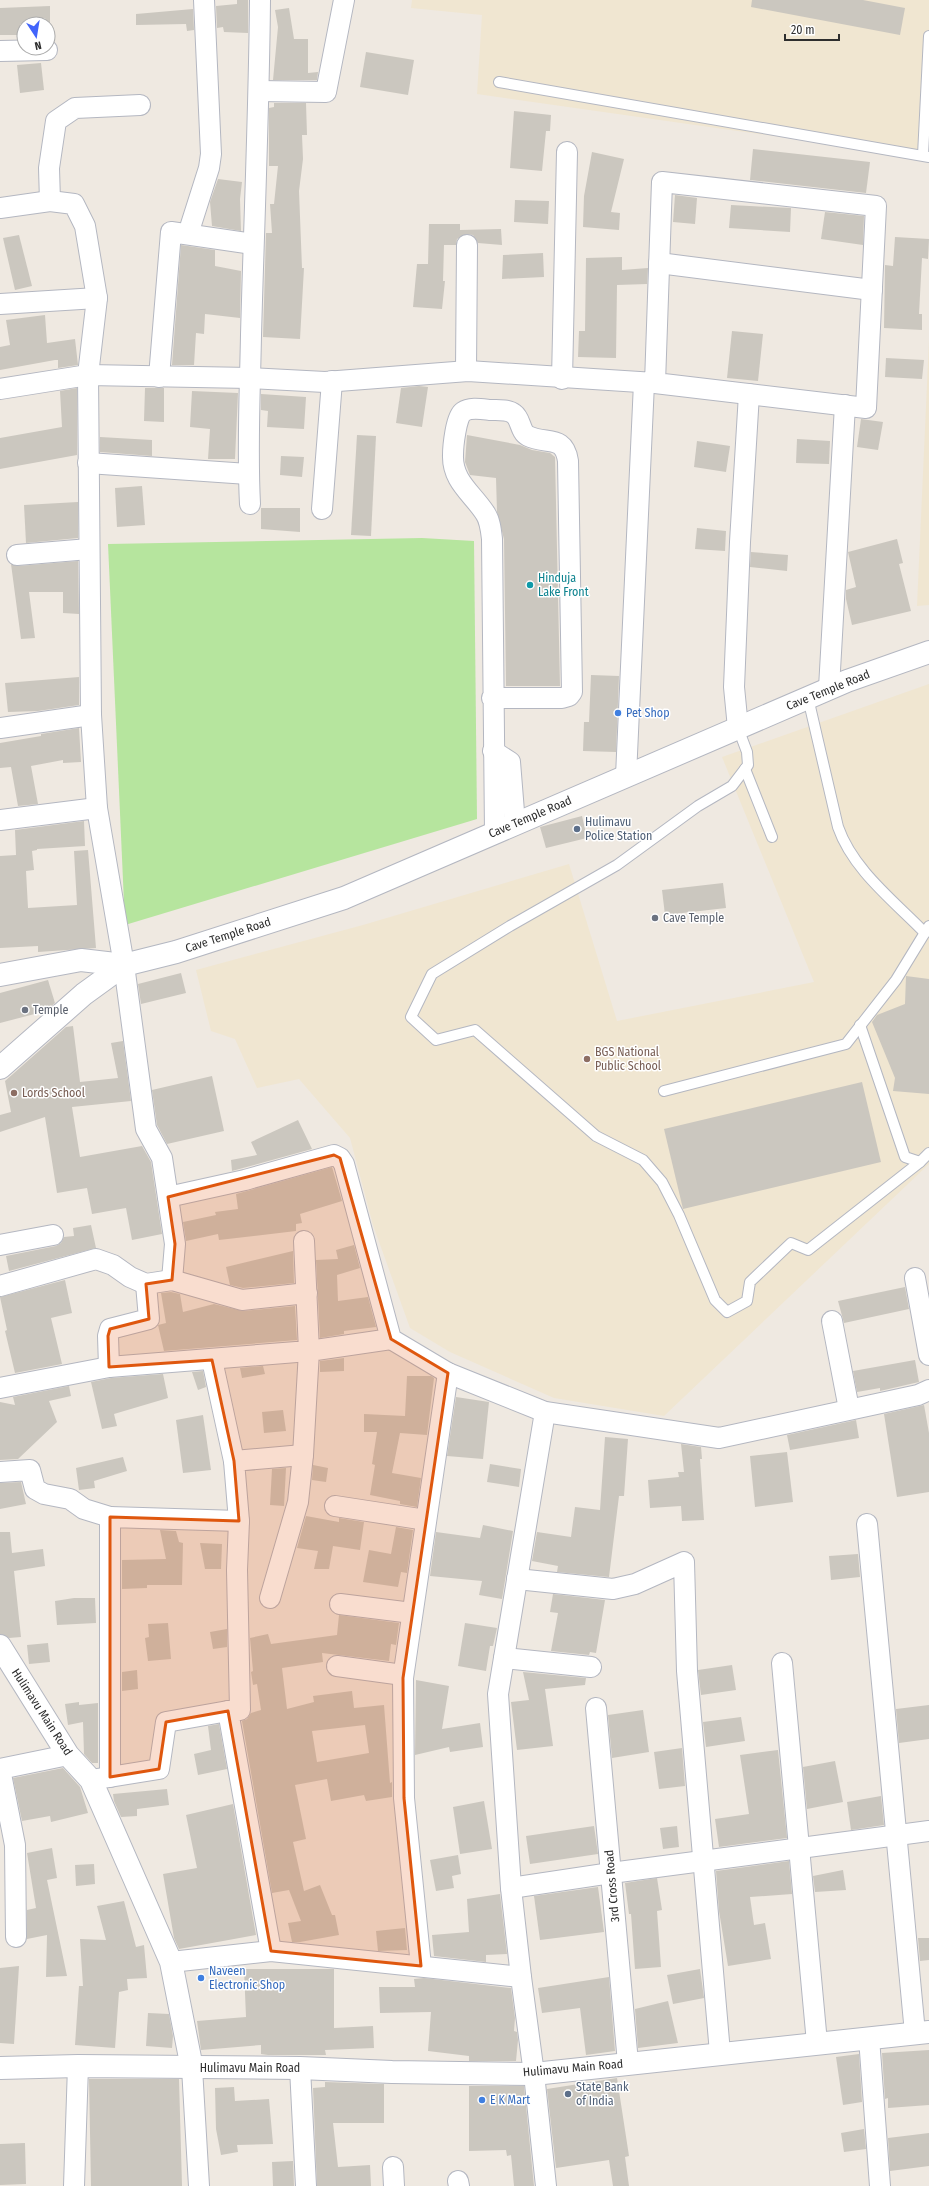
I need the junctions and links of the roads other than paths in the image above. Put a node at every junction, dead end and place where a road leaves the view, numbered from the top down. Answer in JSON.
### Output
{"nodes":[{"id":1,"x":204,"y":0,"type":"edge"},
{"id":2,"x":260,"y":0,"type":"edge"},
{"id":3,"x":344,"y":0,"type":"edge"},
{"id":4,"x":929,"y":36,"type":"edge"},
{"id":5,"x":0,"y":51,"type":"edge"},
{"id":6,"x":16,"y":51,"type":"edge"},
{"id":7,"x":499,"y":82,"type":"dead end"},
{"id":8,"x":259,"y":91,"type":"junction"},
{"id":9,"x":140,"y":105,"type":"dead end"},
{"id":10,"x":567,"y":152,"type":"dead end"},
{"id":11,"x":926,"y":156,"type":"edge"},
{"id":12,"x":50,"y":201,"type":"junction"},
{"id":13,"x":0,"y":208,"type":"edge"},
{"id":14,"x":188,"y":234,"type":"junction"},
{"id":15,"x":253,"y":244,"type":"junction"},
{"id":16,"x":467,"y":245,"type":"dead end"},
{"id":17,"x":659,"y":263,"type":"junction"},
{"id":18,"x":872,"y":290,"type":"junction"},
{"id":19,"x":97,"y":298,"type":"junction"},
{"id":20,"x":0,"y":304,"type":"edge"},
{"id":21,"x":466,"y":371,"type":"junction"},
{"id":22,"x":88,"y":375,"type":"junction"},
{"id":23,"x":159,"y":377,"type":"junction"},
{"id":24,"x":250,"y":378,"type":"junction"},
{"id":25,"x":562,"y":379,"type":"junction"},
{"id":26,"x":332,"y":382,"type":"junction"},
{"id":27,"x":649,"y":383,"type":"junction"},
{"id":28,"x":0,"y":389,"type":"edge"},
{"id":29,"x":749,"y":394,"type":"junction"},
{"id":30,"x":845,"y":405,"type":"junction"},
{"id":31,"x":88,"y":463,"type":"junction"},
{"id":32,"x":248,"y":474,"type":"junction"},
{"id":33,"x":250,"y":504,"type":"dead end"},
{"id":34,"x":322,"y":509,"type":"dead end"},
{"id":35,"x":89,"y":549,"type":"junction"},
{"id":36,"x":17,"y":555,"type":"dead end"},
{"id":37,"x":929,"y":652,"type":"edge"},
{"id":38,"x":829,"y":688,"type":"junction"},
{"id":39,"x":492,"y":698,"type":"junction"},
{"id":40,"x":808,"y":698,"type":"junction"},
{"id":41,"x":91,"y":715,"type":"junction"},
{"id":42,"x":0,"y":728,"type":"edge"},
{"id":43,"x":738,"y":728,"type":"junction"},
{"id":44,"x":493,"y":751,"type":"junction"},
{"id":45,"x":745,"y":768,"type":"junction"},
{"id":46,"x":626,"y":776,"type":"junction"},
{"id":47,"x":97,"y":808,"type":"junction"},
{"id":48,"x":0,"y":820,"type":"edge"},
{"id":49,"x":515,"y":824,"type":"junction"},
{"id":50,"x":495,"y":832,"type":"junction"},
{"id":51,"x":772,"y":837,"type":"dead end"},
{"id":52,"x":927,"y":929,"type":"edge"},
{"id":53,"x":124,"y":965,"type":"junction"},
{"id":54,"x":0,"y":975,"type":"edge"},
{"id":55,"x":860,"y":1025,"type":"junction"},
{"id":56,"x":0,"y":1068,"type":"edge"},
{"id":57,"x":664,"y":1091,"type":"dead end"},
{"id":58,"x":929,"y":1153,"type":"edge"},
{"id":59,"x":920,"y":1162,"type":"junction"},
{"id":60,"x":168,"y":1197,"type":"junction"},
{"id":61,"x":53,"y":1235,"type":"dead end"},
{"id":62,"x":304,"y":1241,"type":"dead end"},
{"id":63,"x":0,"y":1245,"type":"edge"},
{"id":64,"x":915,"y":1278,"type":"dead end"},
{"id":65,"x":172,"y":1280,"type":"junction"},
{"id":66,"x":146,"y":1284,"type":"junction"},
{"id":67,"x":0,"y":1286,"type":"edge"},
{"id":68,"x":307,"y":1294,"type":"junction"},
{"id":69,"x":832,"y":1321,"type":"dead end"},
{"id":70,"x":391,"y":1339,"type":"junction"},
{"id":71,"x":309,"y":1351,"type":"junction"},
{"id":72,"x":929,"y":1355,"type":"edge"},
{"id":73,"x":212,"y":1360,"type":"junction"},
{"id":74,"x":109,"y":1367,"type":"junction"},
{"id":75,"x":448,"y":1373,"type":"junction"},
{"id":76,"x":0,"y":1388,"type":"edge"},
{"id":77,"x":929,"y":1390,"type":"edge"},
{"id":78,"x":849,"y":1409,"type":"junction"},
{"id":79,"x":545,"y":1412,"type":"junction"},
{"id":80,"x":303,"y":1455,"type":"junction"},
{"id":81,"x":234,"y":1461,"type":"junction"},
{"id":82,"x":0,"y":1472,"type":"edge"},
{"id":83,"x":335,"y":1506,"type":"dead end"},
{"id":84,"x":110,"y":1517,"type":"junction"},
{"id":85,"x":426,"y":1520,"type":"junction"},
{"id":86,"x":239,"y":1521,"type":"junction"},
{"id":87,"x":867,"y":1524,"type":"dead end"},
{"id":88,"x":517,"y":1579,"type":"junction"},
{"id":89,"x":270,"y":1598,"type":"dead end"},
{"id":90,"x":340,"y":1604,"type":"dead end"},
{"id":91,"x":412,"y":1613,"type":"junction"},
{"id":92,"x":0,"y":1646,"type":"edge"},
{"id":93,"x":504,"y":1658,"type":"junction"},
{"id":94,"x":782,"y":1663,"type":"dead end"},
{"id":95,"x":337,"y":1666,"type":"dead end"},
{"id":96,"x":591,"y":1667,"type":"dead end"},
{"id":97,"x":403,"y":1675,"type":"junction"},
{"id":98,"x":596,"y":1708,"type":"dead end"},
{"id":99,"x":228,"y":1711,"type":"junction"},
{"id":100,"x":68,"y":1755,"type":"junction"},
{"id":101,"x":0,"y":1769,"type":"edge"},
{"id":102,"x":100,"y":1778,"type":"junction"},
{"id":103,"x":929,"y":1831,"type":"edge"},
{"id":104,"x":896,"y":1835,"type":"junction"},
{"id":105,"x":798,"y":1848,"type":"junction"},
{"id":106,"x":704,"y":1860,"type":"junction"},
{"id":107,"x":610,"y":1873,"type":"junction"},
{"id":108,"x":511,"y":1888,"type":"junction"},
{"id":109,"x":16,"y":1937,"type":"dead end"},
{"id":110,"x":272,"y":1951,"type":"junction"},
{"id":111,"x":171,"y":1962,"type":"junction"},
{"id":112,"x":421,"y":1966,"type":"junction"},
{"id":113,"x":521,"y":1976,"type":"junction"},
{"id":114,"x":922,"y":2032,"type":"edge"},
{"id":115,"x":868,"y":2038,"type":"junction"},
{"id":116,"x":817,"y":2043,"type":"junction"},
{"id":117,"x":720,"y":2053,"type":"junction"},
{"id":118,"x":628,"y":2063,"type":"junction"},
{"id":119,"x":78,"y":2066,"type":"junction"},
{"id":120,"x":0,"y":2068,"type":"edge"},
{"id":121,"x":192,"y":2068,"type":"junction"},
{"id":122,"x":300,"y":2068,"type":"junction"},
{"id":123,"x":534,"y":2074,"type":"junction"},
{"id":124,"x":74,"y":2186,"type":"edge"},
{"id":125,"x":199,"y":2186,"type":"edge"},
{"id":126,"x":306,"y":2186,"type":"edge"},
{"id":127,"x":546,"y":2186,"type":"edge"},
{"id":128,"x":880,"y":2186,"type":"edge"}],
"edges":[{"from":1,"to":14,"type":"street"},
{"from":2,"to":8,"type":"street"},
{"from":3,"to":8,"type":"street"},
{"from":4,"to":11,"type":"lane"},
{"from":5,"to":6,"type":"street"},
{"from":7,"to":11,"type":"lane"},
{"from":8,"to":15,"type":"street"},
{"from":9,"to":12,"type":"street"},
{"from":10,"to":25,"type":"street"},
{"from":12,"to":13,"type":"street"},
{"from":12,"to":19,"type":"street"},
{"from":14,"to":15,"type":"street"},
{"from":14,"to":23,"type":"street"},
{"from":15,"to":24,"type":"street"},
{"from":16,"to":21,"type":"street"},
{"from":17,"to":18,"type":"street"},
{"from":17,"to":18,"type":"street"},
{"from":17,"to":27,"type":"street"},
{"from":18,"to":30,"type":"street"},
{"from":19,"to":20,"type":"street"},
{"from":19,"to":22,"type":"street"},
{"from":21,"to":25,"type":"street"},
{"from":21,"to":26,"type":"street"},
{"from":22,"to":23,"type":"street"},
{"from":22,"to":28,"type":"street"},
{"from":22,"to":31,"type":"street"},
{"from":23,"to":24,"type":"street"},
{"from":24,"to":26,"type":"street"},
{"from":24,"to":32,"type":"street"},
{"from":25,"to":27,"type":"street"},
{"from":26,"to":34,"type":"street"},
{"from":27,"to":29,"type":"street"},
{"from":27,"to":46,"type":"street"},
{"from":29,"to":30,"type":"street"},
{"from":29,"to":43,"type":"street"},
{"from":30,"to":38,"type":"street"},
{"from":31,"to":32,"type":"street"},
{"from":31,"to":35,"type":"street"},
{"from":32,"to":33,"type":"street"},
{"from":35,"to":36,"type":"street"},
{"from":35,"to":41,"type":"street"},
{"from":37,"to":38,"type":"street","name":"Cave Temple Road"},
{"from":38,"to":40,"type":"street","name":"Cave Temple Road"},
{"from":39,"to":39,"type":"street"},
{"from":39,"to":44,"type":"street"},
{"from":40,"to":43,"type":"street","name":"Cave Temple Road"},
{"from":40,"to":52,"type":"lane"},
{"from":41,"to":42,"type":"street"},
{"from":41,"to":47,"type":"street"},
{"from":43,"to":45,"type":"lane"},
{"from":43,"to":46,"type":"street","name":"Cave Temple Road"},
{"from":44,"to":49,"type":"street"},
{"from":44,"to":50,"type":"street"},
{"from":45,"to":51,"type":"lane"},
{"from":45,"to":59,"type":"lane"},
{"from":46,"to":49,"type":"street","name":"Cave Temple Road"},
{"from":47,"to":48,"type":"street"},
{"from":47,"to":53,"type":"street"},
{"from":49,"to":50,"type":"street","name":"Cave Temple Road"},
{"from":50,"to":53,"type":"street","name":"Cave Temple Road"},
{"from":52,"to":55,"type":"lane"},
{"from":53,"to":54,"type":"street","name":"Cave Temple Road"},
{"from":53,"to":56,"type":"street","name":"Cave Temple Road"},
{"from":53,"to":60,"type":"street"},
{"from":55,"to":57,"type":"lane"},
{"from":55,"to":59,"type":"lane"},
{"from":58,"to":59,"type":"lane"},
{"from":60,"to":65,"type":"street"},
{"from":60,"to":70,"type":"street"},
{"from":61,"to":63,"type":"street"},
{"from":62,"to":68,"type":"street"},
{"from":64,"to":72,"type":"street"},
{"from":65,"to":66,"type":"street"},
{"from":65,"to":68,"type":"street"},
{"from":66,"to":67,"type":"street"},
{"from":66,"to":74,"type":"street"},
{"from":68,"to":71,"type":"street"},
{"from":69,"to":78,"type":"street"},
{"from":70,"to":71,"type":"street"},
{"from":70,"to":75,"type":"street"},
{"from":71,"to":73,"type":"street"},
{"from":71,"to":80,"type":"street"},
{"from":73,"to":74,"type":"street"},
{"from":73,"to":81,"type":"street"},
{"from":74,"to":76,"type":"street"},
{"from":75,"to":79,"type":"street"},
{"from":75,"to":85,"type":"street"},
{"from":77,"to":78,"type":"street"},
{"from":78,"to":79,"type":"street"},
{"from":79,"to":88,"type":"street"},
{"from":80,"to":81,"type":"street"},
{"from":80,"to":89,"type":"street"},
{"from":81,"to":86,"type":"street"},
{"from":82,"to":84,"type":"street"},
{"from":83,"to":85,"type":"street"},
{"from":84,"to":86,"type":"street"},
{"from":84,"to":102,"type":"street"},
{"from":85,"to":91,"type":"street"},
{"from":86,"to":99,"type":"street"},
{"from":87,"to":104,"type":"street"},
{"from":88,"to":93,"type":"street"},
{"from":88,"to":106,"type":"street"},
{"from":90,"to":91,"type":"street"},
{"from":91,"to":97,"type":"street"},
{"from":92,"to":100,"type":"street","name":"Hulimavu Main Road"},
{"from":93,"to":96,"type":"street"},
{"from":93,"to":108,"type":"street"},
{"from":94,"to":105,"type":"street"},
{"from":95,"to":97,"type":"street"},
{"from":97,"to":112,"type":"street"},
{"from":98,"to":107,"type":"street","name":"3rd Cross Road"},
{"from":99,"to":102,"type":"street"},
{"from":99,"to":110,"type":"street"},
{"from":100,"to":101,"type":"street"},
{"from":100,"to":102,"type":"street","name":"Hulimavu Main Road"},
{"from":101,"to":109,"type":"street"},
{"from":102,"to":111,"type":"street","name":"Hulimavu Main Road"},
{"from":103,"to":104,"type":"street"},
{"from":104,"to":105,"type":"street"},
{"from":104,"to":114,"type":"street"},
{"from":105,"to":106,"type":"street"},
{"from":105,"to":116,"type":"street"},
{"from":106,"to":107,"type":"street"},
{"from":106,"to":117,"type":"street"},
{"from":107,"to":108,"type":"street"},
{"from":107,"to":118,"type":"street","name":"3rd Cross Road"},
{"from":108,"to":113,"type":"street"},
{"from":110,"to":111,"type":"street"},
{"from":110,"to":112,"type":"street"},
{"from":111,"to":121,"type":"street","name":"Hulimavu Main Road"},
{"from":112,"to":113,"type":"street"},
{"from":113,"to":123,"type":"street"},
{"from":114,"to":115,"type":"street","name":"Hulimavu Main Road"},
{"from":115,"to":116,"type":"street","name":"Hulimavu Main Road"},
{"from":115,"to":128,"type":"street"},
{"from":116,"to":117,"type":"street","name":"Hulimavu Main Road"},
{"from":117,"to":118,"type":"street","name":"Hulimavu Main Road"},
{"from":118,"to":123,"type":"street","name":"Hulimavu Main Road"},
{"from":119,"to":120,"type":"street","name":"Hulimavu Main Road"},
{"from":119,"to":121,"type":"street","name":"Hulimavu Main Road"},
{"from":119,"to":124,"type":"street"},
{"from":121,"to":122,"type":"street","name":"Hulimavu Main Road"},
{"from":121,"to":125,"type":"street","name":"Hulimavu Main Road"},
{"from":122,"to":123,"type":"street","name":"Hulimavu Main Road"},
{"from":122,"to":126,"type":"street"},
{"from":123,"to":127,"type":"street"}]}
